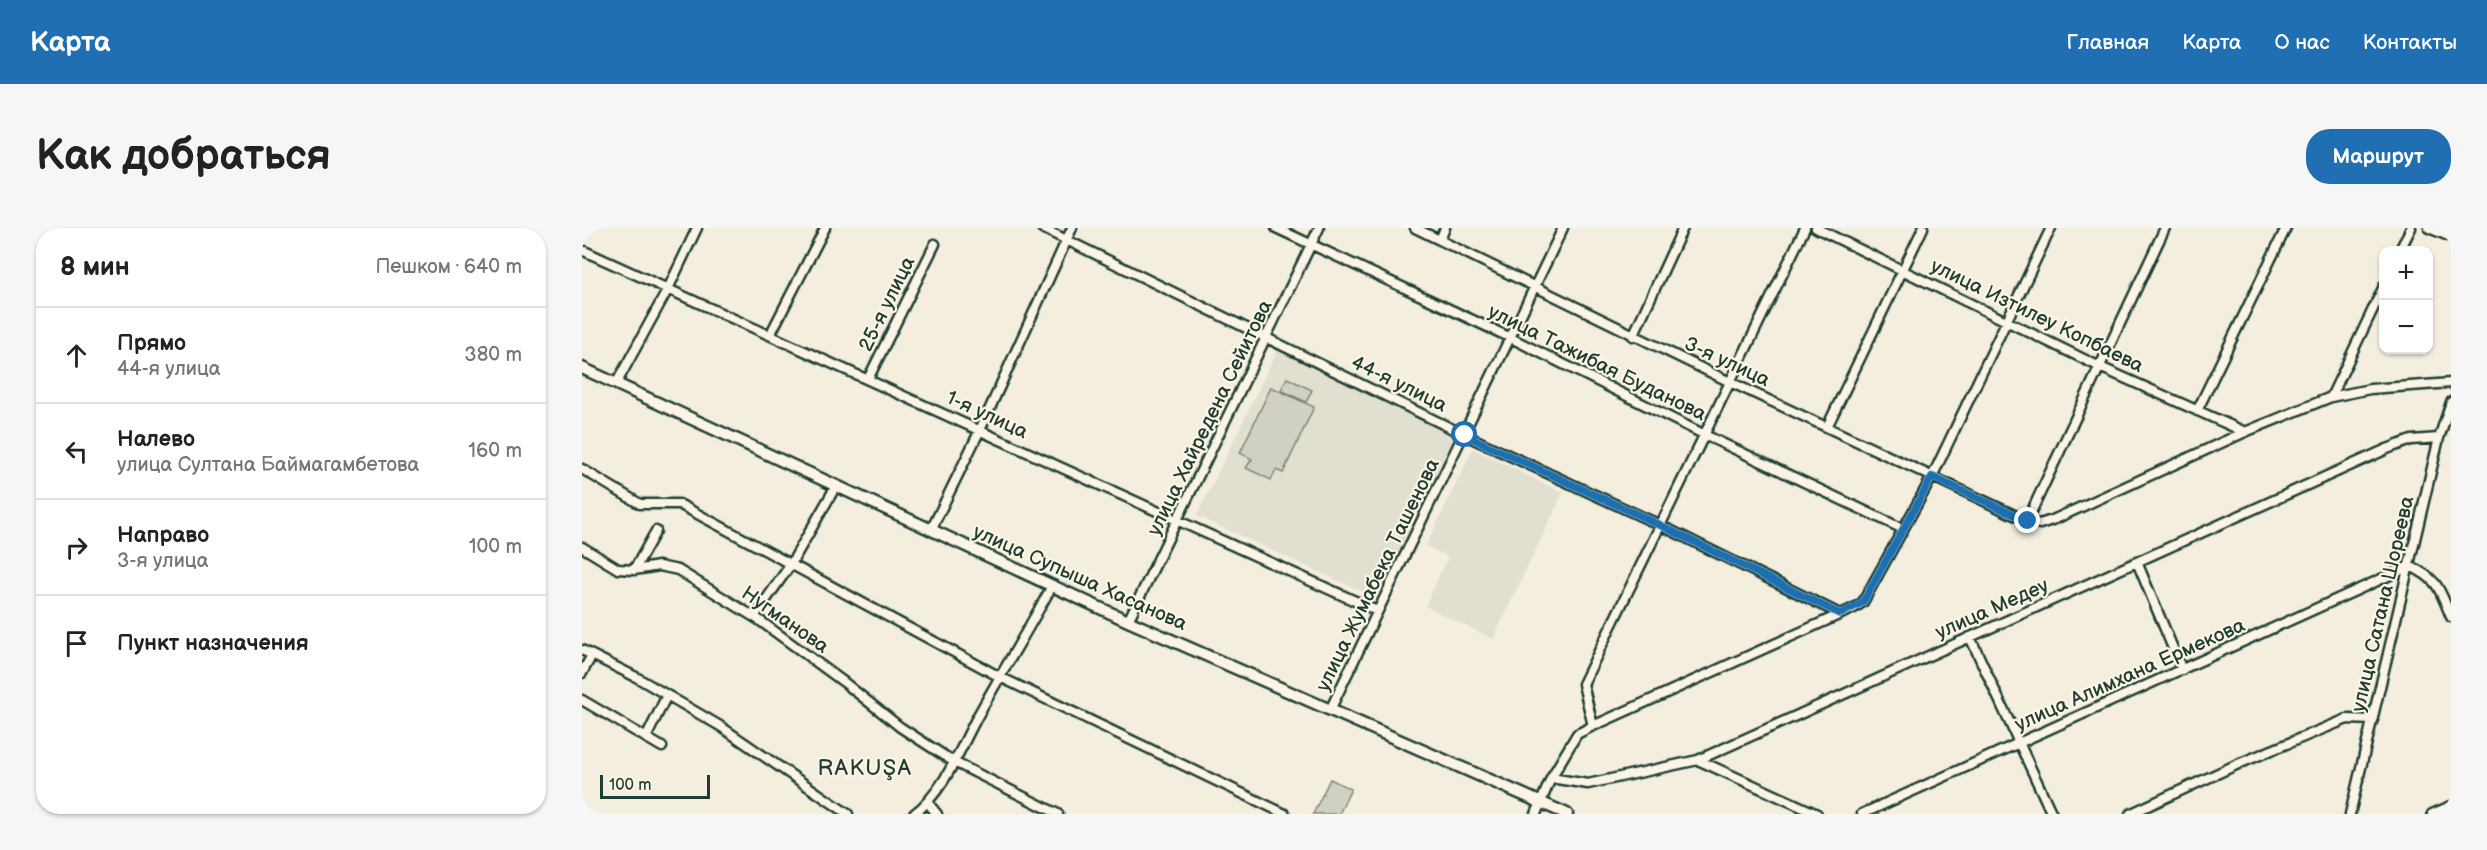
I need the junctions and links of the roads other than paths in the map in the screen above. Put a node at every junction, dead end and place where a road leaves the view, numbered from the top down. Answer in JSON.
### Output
{"nodes":[{"id":1,"x":697,"y":228,"type":"edge"},
{"id":2,"x":825,"y":228,"type":"edge"},
{"id":3,"x":1042,"y":228,"type":"edge"},
{"id":4,"x":1072,"y":228,"type":"edge"},
{"id":5,"x":1276,"y":228,"type":"edge"},
{"id":6,"x":1319,"y":228,"type":"edge"},
{"id":7,"x":1415,"y":228,"type":"edge"},
{"id":8,"x":1445,"y":228,"type":"edge"},
{"id":9,"x":1563,"y":228,"type":"edge"},
{"id":10,"x":1683,"y":228,"type":"edge"},
{"id":11,"x":1805,"y":228,"type":"edge"},
{"id":12,"x":1816,"y":228,"type":"edge"},
{"id":13,"x":1923,"y":228,"type":"edge"},
{"id":14,"x":2051,"y":228,"type":"edge"},
{"id":15,"x":2165,"y":228,"type":"edge"},
{"id":16,"x":2286,"y":228,"type":"edge"},
{"id":17,"x":2411,"y":228,"type":"edge"},
{"id":18,"x":2429,"y":228,"type":"edge"},
{"id":19,"x":2451,"y":237,"type":"edge"},
{"id":20,"x":1067,"y":239,"type":"junction"},
{"id":21,"x":1440,"y":240,"type":"junction"},
{"id":22,"x":935,"y":244,"type":"dead end"},
{"id":23,"x":1311,"y":245,"type":"junction"},
{"id":24,"x":2402,"y":246,"type":"edge"},
{"id":25,"x":582,"y":250,"type":"edge"},
{"id":26,"x":1903,"y":269,"type":"junction"},
{"id":27,"x":1534,"y":287,"type":"junction"},
{"id":28,"x":668,"y":289,"type":"junction"},
{"id":29,"x":2379,"y":296,"type":"edge"},
{"id":30,"x":2008,"y":320,"type":"junction"},
{"id":31,"x":770,"y":335,"type":"junction"},
{"id":32,"x":1633,"y":336,"type":"junction"},
{"id":33,"x":1509,"y":337,"type":"junction"},
{"id":34,"x":1268,"y":338,"type":"junction"},
{"id":35,"x":2100,"y":367,"type":"junction"},
{"id":36,"x":582,"y":368,"type":"edge"},
{"id":37,"x":868,"y":379,"type":"junction"},
{"id":38,"x":1730,"y":382,"type":"junction"},
{"id":39,"x":2451,"y":382,"type":"edge"},
{"id":40,"x":616,"y":384,"type":"junction"},
{"id":41,"x":2331,"y":397,"type":"junction"},
{"id":42,"x":2451,"y":402,"type":"edge"},
{"id":43,"x":2197,"y":411,"type":"junction"},
{"id":44,"x":1827,"y":427,"type":"junction"},
{"id":45,"x":980,"y":430,"type":"junction"},
{"id":46,"x":2245,"y":432,"type":"junction"},
{"id":47,"x":1465,"y":435,"type":"junction"},
{"id":48,"x":1705,"y":435,"type":"junction"},
{"id":49,"x":2439,"y":438,"type":"junction"},
{"id":50,"x":582,"y":469,"type":"edge"},
{"id":51,"x":1932,"y":477,"type":"junction"},
{"id":52,"x":836,"y":486,"type":"junction"},
{"id":53,"x":2028,"y":521,"type":"junction"},
{"id":54,"x":1178,"y":522,"type":"junction"},
{"id":55,"x":1660,"y":525,"type":"junction"},
{"id":56,"x":1903,"y":529,"type":"junction"},
{"id":57,"x":931,"y":530,"type":"junction"},
{"id":58,"x":656,"y":531,"type":"dead end"},
{"id":59,"x":582,"y":547,"type":"edge"},
{"id":60,"x":2137,"y":562,"type":"junction"},
{"id":61,"x":791,"y":564,"type":"junction"},
{"id":62,"x":2410,"y":566,"type":"junction"},
{"id":63,"x":634,"y":570,"type":"junction"},
{"id":64,"x":1052,"y":586,"type":"junction"},
{"id":65,"x":1377,"y":610,"type":"junction"},
{"id":66,"x":1840,"y":614,"type":"junction"},
{"id":67,"x":754,"y":617,"type":"junction"},
{"id":68,"x":2451,"y":617,"type":"edge"},
{"id":69,"x":1128,"y":621,"type":"junction"},
{"id":70,"x":1970,"y":637,"type":"junction"},
{"id":71,"x":582,"y":650,"type":"edge"},
{"id":72,"x":592,"y":655,"type":"junction"},
{"id":73,"x":2182,"y":670,"type":"junction"},
{"id":74,"x":582,"y":673,"type":"edge"},
{"id":75,"x":1000,"y":677,"type":"junction"},
{"id":76,"x":668,"y":695,"type":"junction"},
{"id":77,"x":582,"y":699,"type":"edge"},
{"id":78,"x":1330,"y":710,"type":"junction"},
{"id":79,"x":2373,"y":720,"type":"junction"},
{"id":80,"x":1593,"y":726,"type":"junction"},
{"id":81,"x":646,"y":738,"type":"junction"},
{"id":82,"x":2018,"y":744,"type":"junction"},
{"id":83,"x":662,"y":747,"type":"dead end"},
{"id":84,"x":1698,"y":760,"type":"junction"},
{"id":85,"x":954,"y":762,"type":"junction"},
{"id":86,"x":1551,"y":778,"type":"junction"},
{"id":87,"x":1541,"y":803,"type":"junction"},
{"id":88,"x":928,"y":804,"type":"junction"},
{"id":89,"x":2451,"y":806,"type":"edge"},
{"id":90,"x":848,"y":814,"type":"edge"},
{"id":91,"x":914,"y":814,"type":"edge"},
{"id":92,"x":937,"y":814,"type":"edge"},
{"id":93,"x":1058,"y":814,"type":"edge"},
{"id":94,"x":1285,"y":814,"type":"edge"},
{"id":95,"x":1536,"y":814,"type":"edge"},
{"id":96,"x":1567,"y":814,"type":"edge"},
{"id":97,"x":1817,"y":814,"type":"edge"},
{"id":98,"x":1862,"y":814,"type":"edge"},
{"id":99,"x":2052,"y":814,"type":"edge"},
{"id":100,"x":2130,"y":814,"type":"edge"},
{"id":101,"x":2350,"y":814,"type":"edge"},
{"id":102,"x":2432,"y":814,"type":"edge"}],
"edges":[{"from":1,"to":28,"type":"street"},
{"from":2,"to":31,"type":"street"},
{"from":3,"to":20,"type":"street","name":"44-я улица"},
{"from":4,"to":20,"type":"street"},
{"from":5,"to":23,"type":"street","name":"улица Тажибая Буданова"},
{"from":6,"to":23,"type":"street","name":"улица Хайредена Сейитова"},
{"from":7,"to":21,"type":"street","name":"3-я улица"},
{"from":8,"to":21,"type":"street"},
{"from":9,"to":27,"type":"street","name":"улица Жумабека Ташенова"},
{"from":10,"to":32,"type":"street"},
{"from":11,"to":38,"type":"street"},
{"from":12,"to":26,"type":"street","name":"улица Изтилеу Копбаева"},
{"from":13,"to":26,"type":"street"},
{"from":14,"to":30,"type":"street"},
{"from":15,"to":35,"type":"street"},
{"from":16,"to":43,"type":"street"},
{"from":17,"to":24,"type":"street"},
{"from":18,"to":19,"type":"street"},
{"from":20,"to":34,"type":"street","name":"44-я улица"},
{"from":20,"to":45,"type":"street"},
{"from":21,"to":27,"type":"street","name":"3-я улица"},
{"from":22,"to":37,"type":"street","name":"25-я улица"},
{"from":23,"to":33,"type":"street","name":"улица Тажибая Буданова"},
{"from":23,"to":34,"type":"street","name":"улица Хайредена Сейитова"},
{"from":25,"to":28,"type":"street","name":"1-я улица"},
{"from":26,"to":30,"type":"street","name":"улица Изтилеу Копбаева"},
{"from":26,"to":44,"type":"street"},
{"from":27,"to":32,"type":"street","name":"3-я улица"},
{"from":27,"to":33,"type":"street","name":"улица Жумабека Ташенова"},
{"from":28,"to":31,"type":"street","name":"1-я улица"},
{"from":28,"to":40,"type":"street"},
{"from":29,"to":41,"type":"street"},
{"from":30,"to":35,"type":"street","name":"улица Изтилеу Копбаева"},
{"from":30,"to":51,"type":"street"},
{"from":31,"to":37,"type":"street","name":"1-я улица"},
{"from":32,"to":38,"type":"street","name":"3-я улица"},
{"from":33,"to":47,"type":"street","name":"улица Жумабека Ташенова"},
{"from":33,"to":48,"type":"street","name":"улица Тажибая Буданова"},
{"from":34,"to":47,"type":"street","name":"44-я улица"},
{"from":34,"to":54,"type":"street","name":"улица Хайредена Сейитова"},
{"from":35,"to":43,"type":"street","name":"улица Изтилеу Копбаева"},
{"from":35,"to":53,"type":"street"},
{"from":36,"to":40,"type":"street","name":"улица Супыша Хасанова"},
{"from":37,"to":45,"type":"street","name":"1-я улица"},
{"from":38,"to":44,"type":"street","name":"3-я улица"},
{"from":38,"to":48,"type":"street"},
{"from":39,"to":41,"type":"street"},
{"from":40,"to":52,"type":"street","name":"улица Супыша Хасанова"},
{"from":41,"to":46,"type":"street"},
{"from":42,"to":49,"type":"street","name":"улица Сатана Шореева"},
{"from":43,"to":46,"type":"street","name":"улица Изтилеу Копбаева"},
{"from":44,"to":51,"type":"street","name":"3-я улица"},
{"from":45,"to":54,"type":"street","name":"1-я улица"},
{"from":45,"to":57,"type":"street"},
{"from":46,"to":53,"type":"street"},
{"from":47,"to":55,"type":"street","name":"44-я улица"},
{"from":47,"to":65,"type":"street","name":"улица Жумабека Ташенова"},
{"from":48,"to":55,"type":"street"},
{"from":48,"to":56,"type":"street","name":"улица Тажибая Буданова"},
{"from":49,"to":60,"type":"street","name":"улица Медеу"},
{"from":49,"to":62,"type":"street","name":"улица Сатана Шореева"},
{"from":50,"to":61,"type":"street"},
{"from":51,"to":53,"type":"street","name":"3-я улица"},
{"from":51,"to":56,"type":"street"},
{"from":52,"to":57,"type":"street","name":"улица Супыша Хасанова"},
{"from":52,"to":61,"type":"street"},
{"from":54,"to":65,"type":"street","name":"1-я улица"},
{"from":54,"to":69,"type":"street","name":"улица Хайредена Сейитова"},
{"from":55,"to":66,"type":"street","name":"44-я улица"},
{"from":55,"to":80,"type":"street"},
{"from":56,"to":66,"type":"street"},
{"from":57,"to":64,"type":"street","name":"улица Супыша Хасанова"},
{"from":58,"to":63,"type":"street"},
{"from":59,"to":63,"type":"street","name":"Нугманова"},
{"from":60,"to":70,"type":"street","name":"улица Медеу"},
{"from":60,"to":73,"type":"street"},
{"from":61,"to":67,"type":"street"},
{"from":61,"to":75,"type":"street"},
{"from":62,"to":68,"type":"street"},
{"from":62,"to":73,"type":"street","name":"улица Алимхана Ермекова"},
{"from":62,"to":79,"type":"street","name":"улица Сатана Шореева"},
{"from":63,"to":67,"type":"street","name":"Нугманова"},
{"from":64,"to":69,"type":"street","name":"улица Супыша Хасанова"},
{"from":64,"to":75,"type":"street"},
{"from":65,"to":78,"type":"street","name":"улица Жумабека Ташенова"},
{"from":66,"to":80,"type":"street"},
{"from":67,"to":85,"type":"street","name":"Нугманова"},
{"from":69,"to":78,"type":"street","name":"улица Супыша Хасанова"},
{"from":70,"to":82,"type":"street"},
{"from":70,"to":84,"type":"street","name":"улица Медеу"},
{"from":71,"to":72,"type":"street"},
{"from":72,"to":74,"type":"street"},
{"from":72,"to":76,"type":"street"},
{"from":73,"to":82,"type":"street","name":"улица Алимхана Ермекова"},
{"from":75,"to":85,"type":"street"},
{"from":75,"to":94,"type":"street"},
{"from":76,"to":81,"type":"street"},
{"from":76,"to":90,"type":"street"},
{"from":77,"to":81,"type":"street"},
{"from":78,"to":87,"type":"street","name":"улица Супыша Хасанова"},
{"from":79,"to":100,"type":"street"},
{"from":79,"to":101,"type":"street","name":"улица Сатана Шореева"},
{"from":80,"to":86,"type":"street"},
{"from":81,"to":83,"type":"street"},
{"from":82,"to":98,"type":"street","name":"улица Алимхана Ермекова"},
{"from":82,"to":99,"type":"street"},
{"from":84,"to":86,"type":"street","name":"улица Медеу"},
{"from":84,"to":97,"type":"street"},
{"from":85,"to":88,"type":"street"},
{"from":85,"to":93,"type":"street","name":"Нугманова"},
{"from":86,"to":87,"type":"street"},
{"from":87,"to":95,"type":"street"},
{"from":87,"to":96,"type":"street","name":"улица Супыша Хасанова"},
{"from":88,"to":91,"type":"street"},
{"from":88,"to":92,"type":"street"},
{"from":89,"to":102,"type":"street"}]}
